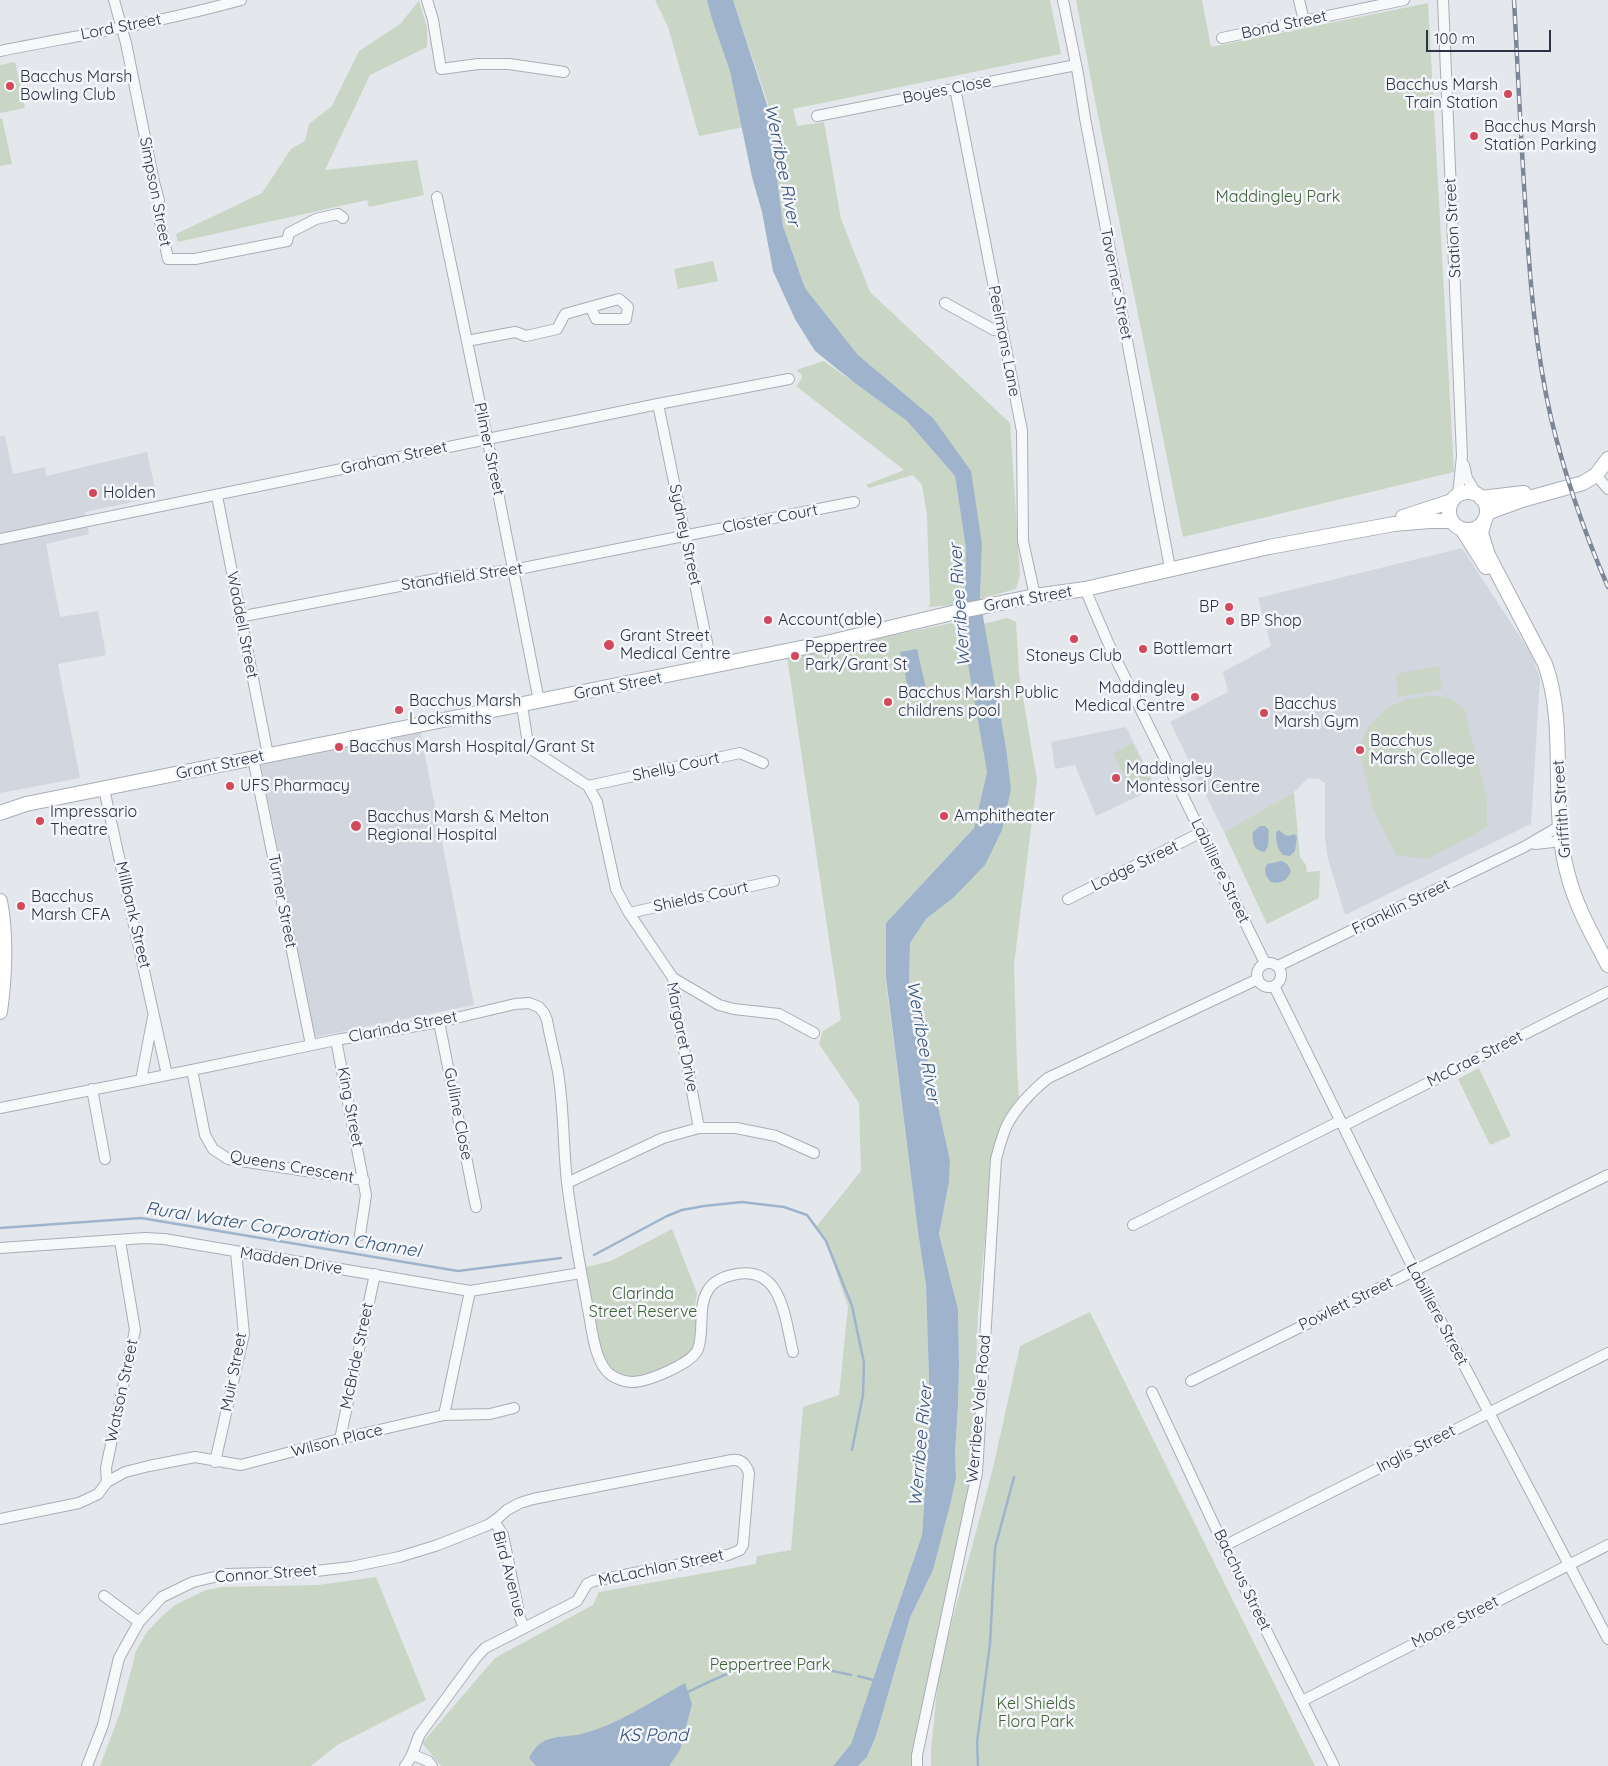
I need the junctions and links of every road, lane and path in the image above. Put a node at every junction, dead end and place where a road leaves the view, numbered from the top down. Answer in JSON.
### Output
{"nodes":[{"id":1,"x":114,"y":0,"type":"edge"},
{"id":2,"x":241,"y":0,"type":"edge"},
{"id":3,"x":427,"y":0,"type":"edge"},
{"id":4,"x":1063,"y":0,"type":"edge"},
{"id":5,"x":1299,"y":0,"type":"edge"},
{"id":6,"x":1404,"y":0,"type":"edge"},
{"id":7,"x":1443,"y":0,"type":"edge"},
{"id":8,"x":1304,"y":21,"type":"junction"},
{"id":9,"x":122,"y":29,"type":"junction"},
{"id":10,"x":1222,"y":38,"type":"dead end"},
{"id":11,"x":0,"y":51,"type":"edge"},
{"id":12,"x":1076,"y":65,"type":"junction"},
{"id":13,"x":564,"y":72,"type":"dead end"},
{"id":14,"x":955,"y":88,"type":"junction"},
{"id":15,"x":817,"y":116,"type":"dead end"},
{"id":16,"x":437,"y":197,"type":"dead end"},
{"id":17,"x":342,"y":218,"type":"dead end"},
{"id":18,"x":945,"y":304,"type":"dead end"},
{"id":19,"x":590,"y":308,"type":"dead end"},
{"id":20,"x":1002,"y":330,"type":"junction"},
{"id":21,"x":467,"y":341,"type":"junction"},
{"id":22,"x":789,"y":379,"type":"dead end"},
{"id":23,"x":658,"y":404,"type":"junction"},
{"id":24,"x":487,"y":439,"type":"junction"},
{"id":25,"x":1462,"y":456,"type":"junction"},
{"id":26,"x":1608,"y":459,"type":"edge"},
{"id":27,"x":1596,"y":475,"type":"junction"},
{"id":28,"x":1555,"y":490,"type":"junction"},
{"id":29,"x":1608,"y":490,"type":"edge"},
{"id":30,"x":217,"y":496,"type":"junction"},
{"id":31,"x":1479,"y":496,"type":"junction"},
{"id":32,"x":1455,"y":498,"type":"junction"},
{"id":33,"x":854,"y":502,"type":"dead end"},
{"id":34,"x":1486,"y":516,"type":"junction"},
{"id":35,"x":1457,"y":525,"type":"junction"},
{"id":36,"x":1354,"y":530,"type":"junction"},
{"id":37,"x":685,"y":535,"type":"junction"},
{"id":38,"x":0,"y":540,"type":"edge"},
{"id":39,"x":1170,"y":568,"type":"junction"},
{"id":40,"x":514,"y":570,"type":"junction"},
{"id":41,"x":1085,"y":589,"type":"junction"},
{"id":42,"x":1035,"y":596,"type":"junction"},
{"id":43,"x":239,"y":617,"type":"junction"},
{"id":44,"x":1536,"y":648,"type":"junction"},
{"id":45,"x":712,"y":666,"type":"junction"},
{"id":46,"x":539,"y":701,"type":"junction"},
{"id":47,"x":522,"y":705,"type":"junction"},
{"id":48,"x":268,"y":755,"type":"junction"},
{"id":49,"x":253,"y":758,"type":"junction"},
{"id":50,"x":763,"y":763,"type":"dead end"},
{"id":51,"x":588,"y":786,"type":"junction"},
{"id":52,"x":104,"y":789,"type":"junction"},
{"id":53,"x":0,"y":801,"type":"edge"},
{"id":54,"x":26,"y":804,"type":"junction"},
{"id":55,"x":0,"y":812,"type":"edge"},
{"id":56,"x":1560,"y":826,"type":"junction"},
{"id":57,"x":1202,"y":832,"type":"junction"},
{"id":58,"x":1562,"y":842,"type":"junction"},
{"id":59,"x":1524,"y":847,"type":"junction"},
{"id":60,"x":774,"y":881,"type":"dead end"},
{"id":61,"x":1068,"y":899,"type":"dead end"},
{"id":62,"x":0,"y":902,"type":"edge"},
{"id":63,"x":629,"y":913,"type":"junction"},
{"id":64,"x":2,"y":950,"type":"edge"},
{"id":65,"x":1265,"y":963,"type":"junction"},
{"id":66,"x":1608,"y":965,"type":"edge"},
{"id":67,"x":1278,"y":966,"type":"junction"},
{"id":68,"x":673,"y":978,"type":"junction"},
{"id":69,"x":1258,"y":979,"type":"junction"},
{"id":70,"x":1274,"y":986,"type":"junction"},
{"id":71,"x":1608,"y":992,"type":"edge"},
{"id":72,"x":0,"y":1012,"type":"edge"},
{"id":73,"x":154,"y":1012,"type":"junction"},
{"id":74,"x":439,"y":1022,"type":"junction"},
{"id":75,"x":814,"y":1034,"type":"dead end"},
{"id":76,"x":336,"y":1040,"type":"junction"},
{"id":77,"x":311,"y":1045,"type":"junction"},
{"id":78,"x":192,"y":1070,"type":"junction"},
{"id":79,"x":167,"y":1075,"type":"junction"},
{"id":80,"x":141,"y":1080,"type":"junction"},
{"id":81,"x":92,"y":1089,"type":"junction"},
{"id":82,"x":0,"y":1108,"type":"edge"},
{"id":83,"x":1342,"y":1124,"type":"junction"},
{"id":84,"x":699,"y":1128,"type":"junction"},
{"id":85,"x":814,"y":1153,"type":"dead end"},
{"id":86,"x":105,"y":1159,"type":"dead end"},
{"id":87,"x":1608,"y":1175,"type":"edge"},
{"id":88,"x":364,"y":1180,"type":"junction"},
{"id":89,"x":567,"y":1183,"type":"junction"},
{"id":90,"x":476,"y":1207,"type":"dead end"},
{"id":91,"x":1133,"y":1225,"type":"dead end"},
{"id":92,"x":360,"y":1234,"type":"dead end"},
{"id":93,"x":120,"y":1241,"type":"junction"},
{"id":94,"x":0,"y":1248,"type":"edge"},
{"id":95,"x":236,"y":1252,"type":"junction"},
{"id":96,"x":1414,"y":1270,"type":"junction"},
{"id":97,"x":581,"y":1273,"type":"junction"},
{"id":98,"x":375,"y":1274,"type":"junction"},
{"id":99,"x":470,"y":1291,"type":"junction"},
{"id":100,"x":793,"y":1352,"type":"dead end"},
{"id":101,"x":1608,"y":1353,"type":"edge"},
{"id":102,"x":1191,"y":1381,"type":"dead end"},
{"id":103,"x":1152,"y":1392,"type":"dead end"},
{"id":104,"x":514,"y":1408,"type":"dead end"},
{"id":105,"x":1489,"y":1412,"type":"junction"},
{"id":106,"x":444,"y":1415,"type":"junction"},
{"id":107,"x":340,"y":1439,"type":"junction"},
{"id":108,"x":215,"y":1462,"type":"junction"},
{"id":109,"x":107,"y":1482,"type":"junction"},
{"id":110,"x":0,"y":1519,"type":"edge"},
{"id":111,"x":494,"y":1521,"type":"junction"},
{"id":112,"x":438,"y":1545,"type":"joint"},
{"id":113,"x":1608,"y":1545,"type":"edge"},
{"id":114,"x":1224,"y":1546,"type":"junction"},
{"id":115,"x":1568,"y":1564,"type":"junction"},
{"id":116,"x":104,"y":1596,"type":"dead end"},
{"id":117,"x":138,"y":1622,"type":"junction"},
{"id":118,"x":524,"y":1628,"type":"junction"},
{"id":119,"x":1608,"y":1639,"type":"edge"},
{"id":120,"x":1302,"y":1701,"type":"junction"},
{"id":121,"x":413,"y":1755,"type":"junction"},
{"id":122,"x":87,"y":1766,"type":"edge"},
{"id":123,"x":405,"y":1766,"type":"edge"},
{"id":124,"x":432,"y":1766,"type":"edge"},
{"id":125,"x":917,"y":1766,"type":"edge"},
{"id":126,"x":1334,"y":1766,"type":"edge"}],
"edges":[{"from":1,"to":9,"type":"street","name":"Simpson Street"},
{"from":2,"to":9,"type":"street","name":"Lord Street"},
{"from":3,"to":13,"type":"street"},
{"from":4,"to":12,"type":"street","name":"Taverner Street"},
{"from":5,"to":8,"type":"street"},
{"from":6,"to":8,"type":"street","name":"Bond Street"},
{"from":7,"to":25,"type":"street","name":"Station Street"},
{"from":8,"to":10,"type":"street","name":"Bond Street"},
{"from":9,"to":11,"type":"street","name":"Lord Street"},
{"from":9,"to":17,"type":"street","name":"Simpson Street"},
{"from":12,"to":14,"type":"street","name":"Boyes Close"},
{"from":12,"to":39,"type":"street","name":"Taverner Street"},
{"from":14,"to":15,"type":"street","name":"Boyes Close"},
{"from":14,"to":20,"type":"street","name":"Peelmans Lane"},
{"from":16,"to":21,"type":"street","name":"Pilmer Street"},
{"from":18,"to":20,"type":"street"},
{"from":19,"to":21,"type":"street"},
{"from":20,"to":42,"type":"street","name":"Peelmans Lane"},
{"from":21,"to":24,"type":"street","name":"Pilmer Street"},
{"from":22,"to":23,"type":"street","name":"Graham Street"},
{"from":23,"to":24,"type":"street","name":"Graham Street"},
{"from":23,"to":37,"type":"street","name":"Sydney Street"},
{"from":24,"to":30,"type":"street","name":"Graham Street"},
{"from":24,"to":40,"type":"street","name":"Pilmer Street"},
{"from":25,"to":31,"type":"street","name":"Station Street"},
{"from":25,"to":32,"type":"street","name":"Station Street"},
{"from":26,"to":27,"type":"main road"},
{"from":27,"to":28,"type":"main road"},
{"from":27,"to":29,"type":"street"},
{"from":28,"to":31,"type":"main road"},
{"from":28,"to":34,"type":"main road"},
{"from":30,"to":38,"type":"street","name":"Graham Street"},
{"from":30,"to":43,"type":"street","name":"Waddell Street"},
{"from":31,"to":32,"type":"main road"},
{"from":31,"to":34,"type":"main road"},
{"from":32,"to":35,"type":"main road"},
{"from":32,"to":36,"type":"main road","name":"Grant Street"},
{"from":33,"to":37,"type":"street","name":"Closter Court"},
{"from":34,"to":35,"type":"main road"},
{"from":34,"to":44,"type":"main road","name":"Griffith Street"},
{"from":35,"to":36,"type":"main road","name":"Grant Street"},
{"from":35,"to":44,"type":"main road","name":"Griffith Street"},
{"from":36,"to":39,"type":"main road","name":"Grant Street"},
{"from":37,"to":40,"type":"street","name":"Standfield Street"},
{"from":37,"to":45,"type":"street","name":"Sydney Street"},
{"from":39,"to":41,"type":"main road","name":"Grant Street"},
{"from":40,"to":43,"type":"street","name":"Standfield Street"},
{"from":40,"to":46,"type":"street","name":"Pilmer Street"},
{"from":41,"to":42,"type":"main road","name":"Grant Street"},
{"from":41,"to":57,"type":"street","name":"Labilliere Street"},
{"from":42,"to":45,"type":"main road","name":"Grant Street"},
{"from":43,"to":48,"type":"street","name":"Waddell Street"},
{"from":44,"to":56,"type":"main road","name":"Griffith Street"},
{"from":45,"to":46,"type":"main road","name":"Grant Street"},
{"from":46,"to":47,"type":"main road","name":"Grant Street"},
{"from":47,"to":48,"type":"main road","name":"Grant Street"},
{"from":47,"to":51,"type":"street"},
{"from":48,"to":49,"type":"main road","name":"Grant Street"},
{"from":49,"to":52,"type":"main road","name":"Grant Street"},
{"from":49,"to":77,"type":"street","name":"Turner Street"},
{"from":50,"to":51,"type":"street","name":"Shelly Court"},
{"from":51,"to":63,"type":"street","name":"Margaret Drive"},
{"from":52,"to":54,"type":"main road","name":"Grant Street"},
{"from":52,"to":73,"type":"street","name":"Millbank Street"},
{"from":53,"to":54,"type":"main road","name":"Grant Street"},
{"from":54,"to":55,"type":"main road","name":"Grant Street"},
{"from":56,"to":58,"type":"main road","name":"Griffith Street"},
{"from":56,"to":59,"type":"street","name":"Franklin Street"},
{"from":57,"to":61,"type":"street","name":"Lodge Street"},
{"from":57,"to":65,"type":"street","name":"Labilliere Street"},
{"from":58,"to":59,"type":"street","name":"Franklin Street"},
{"from":58,"to":66,"type":"main road","name":"Griffith Street"},
{"from":59,"to":67,"type":"street","name":"Franklin Street"},
{"from":60,"to":63,"type":"street","name":"Shields Court"},
{"from":62,"to":64,"type":"main road"},
{"from":63,"to":68,"type":"street","name":"Margaret Drive"},
{"from":64,"to":72,"type":"main road"},
{"from":65,"to":67,"type":"street"},
{"from":65,"to":69,"type":"street"},
{"from":67,"to":70,"type":"street"},
{"from":68,"to":75,"type":"street"},
{"from":68,"to":84,"type":"street","name":"Margaret Drive"},
{"from":69,"to":70,"type":"street"},
{"from":69,"to":125,"type":"street","name":"Werribee Vale Road"},
{"from":70,"to":83,"type":"street","name":"Labilliere Street"},
{"from":71,"to":83,"type":"street","name":"McCrae Street"},
{"from":73,"to":79,"type":"street","name":"Millbank Street"},
{"from":73,"to":80,"type":"street","name":"Millbank Street"},
{"from":74,"to":76,"type":"street","name":"Clarinda Street"},
{"from":74,"to":89,"type":"street","name":"Clarinda Street"},
{"from":74,"to":90,"type":"street","name":"Gulline Close"},
{"from":76,"to":77,"type":"street","name":"Clarinda Street"},
{"from":76,"to":88,"type":"street","name":"King Street"},
{"from":77,"to":78,"type":"street","name":"Clarinda Street"},
{"from":78,"to":79,"type":"street","name":"Clarinda Street"},
{"from":78,"to":88,"type":"street","name":"Queens Crescent"},
{"from":79,"to":80,"type":"street","name":"Clarinda Street"},
{"from":80,"to":81,"type":"street","name":"Clarinda Street"},
{"from":81,"to":82,"type":"street","name":"Clarinda Street"},
{"from":81,"to":86,"type":"street"},
{"from":83,"to":91,"type":"street","name":"McCrae Street"},
{"from":83,"to":96,"type":"street","name":"Labilliere Street"},
{"from":84,"to":85,"type":"street"},
{"from":84,"to":89,"type":"street"},
{"from":87,"to":96,"type":"street","name":"Powlett Street"},
{"from":88,"to":92,"type":"street","name":"King Street"},
{"from":89,"to":97,"type":"street","name":"Clarinda Street"},
{"from":93,"to":94,"type":"street","name":"Madden Drive"},
{"from":93,"to":95,"type":"street","name":"Madden Drive"},
{"from":93,"to":109,"type":"street","name":"Watson Street"},
{"from":95,"to":98,"type":"street","name":"Madden Drive"},
{"from":95,"to":108,"type":"street","name":"Muir Street"},
{"from":96,"to":102,"type":"street","name":"Powlett Street"},
{"from":96,"to":105,"type":"street","name":"Labilliere Street"},
{"from":97,"to":99,"type":"street","name":"Madden Drive"},
{"from":97,"to":100,"type":"street","name":"Clarinda Street"},
{"from":98,"to":99,"type":"street","name":"Madden Drive"},
{"from":98,"to":107,"type":"street","name":"McBride Street"},
{"from":99,"to":106,"type":"street"},
{"from":101,"to":105,"type":"street","name":"Inglis Street"},
{"from":103,"to":114,"type":"street","name":"Bacchus Street"},
{"from":104,"to":106,"type":"street","name":"Wilson Place"},
{"from":105,"to":114,"type":"street","name":"Inglis Street"},
{"from":105,"to":115,"type":"street","name":"Labilliere Street"},
{"from":106,"to":107,"type":"street","name":"Wilson Place"},
{"from":107,"to":108,"type":"street","name":"Wilson Place"},
{"from":108,"to":109,"type":"street","name":"Wilson Place"},
{"from":109,"to":110,"type":"street","name":"Wilson Place"},
{"from":111,"to":112,"type":"street","name":"McLachlan Street"},
{"from":111,"to":118,"type":"street","name":"Bird Avenue"},
{"from":111,"to":118,"type":"street","name":"McLachlan Street"},
{"from":112,"to":117,"type":"street","name":"Connor Street"},
{"from":113,"to":115,"type":"street","name":"Moore Street"},
{"from":114,"to":120,"type":"street","name":"Bacchus Street"},
{"from":115,"to":119,"type":"street","name":"Labilliere Street"},
{"from":115,"to":120,"type":"street","name":"Moore Street"},
{"from":116,"to":117,"type":"street"},
{"from":117,"to":122,"type":"street","name":"Connor Street"},
{"from":118,"to":121,"type":"street","name":"McLachlan Street"},
{"from":120,"to":126,"type":"street","name":"Bacchus Street"},
{"from":121,"to":123,"type":"street","name":"McLachlan Street"},
{"from":121,"to":124,"type":"street"}]}
